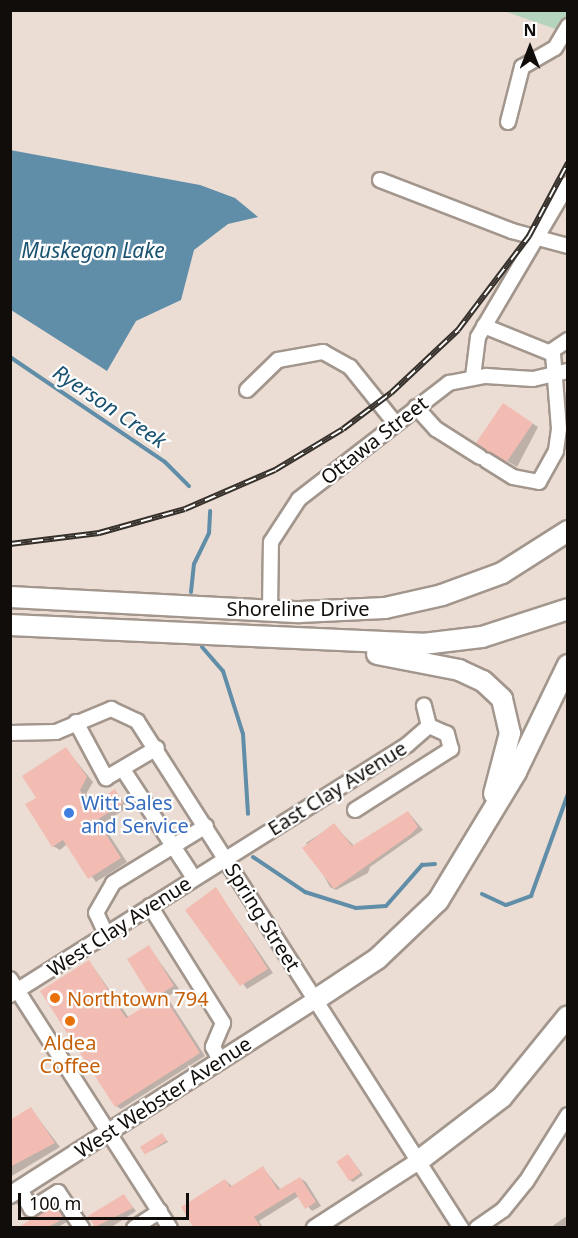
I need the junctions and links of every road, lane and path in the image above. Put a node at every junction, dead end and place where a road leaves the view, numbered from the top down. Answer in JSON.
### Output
{"nodes":[{"id":1,"x":567,"y":26,"type":"edge"},
{"id":2,"x":508,"y":122,"type":"dead end"},
{"id":3,"x":380,"y":180,"type":"dead end"},
{"id":4,"x":567,"y":184,"type":"edge"},
{"id":5,"x":540,"y":239,"type":"junction"},
{"id":6,"x":567,"y":246,"type":"edge"},
{"id":7,"x":484,"y":326,"type":"junction"},
{"id":8,"x":567,"y":340,"type":"edge"},
{"id":9,"x":550,"y":352,"type":"junction"},
{"id":10,"x":562,"y":373,"type":"edge"},
{"id":11,"x":473,"y":376,"type":"junction"},
{"id":12,"x":247,"y":390,"type":"dead end"},
{"id":13,"x":416,"y":407,"type":"junction"},
{"id":14,"x":395,"y":423,"type":"junction"},
{"id":15,"x":567,"y":531,"type":"edge"},
{"id":16,"x":10,"y":597,"type":"edge"},
{"id":17,"x":567,"y":609,"type":"edge"},
{"id":18,"x":270,"y":611,"type":"junction"},
{"id":19,"x":10,"y":625,"type":"edge"},
{"id":20,"x":78,"y":629,"type":"junction"},
{"id":21,"x":316,"y":642,"type":"junction"},
{"id":22,"x":567,"y":665,"type":"edge"},
{"id":23,"x":424,"y":706,"type":"dead end"},
{"id":24,"x":76,"y":723,"type":"junction"},
{"id":25,"x":429,"y":726,"type":"junction"},
{"id":26,"x":10,"y":734,"type":"edge"},
{"id":27,"x":157,"y":748,"type":"junction"},
{"id":28,"x":124,"y":771,"type":"junction"},
{"id":29,"x":355,"y":810,"type":"dead end"},
{"id":30,"x":206,"y":826,"type":"junction"},
{"id":31,"x":483,"y":831,"type":"junction"},
{"id":32,"x":174,"y":845,"type":"junction"},
{"id":33,"x":226,"y":857,"type":"junction"},
{"id":34,"x":194,"y":878,"type":"junction"},
{"id":35,"x":150,"y":906,"type":"junction"},
{"id":36,"x":106,"y":934,"type":"junction"},
{"id":37,"x":13,"y":988,"type":"edge"},
{"id":38,"x":315,"y":1000,"type":"junction"},
{"id":39,"x":567,"y":1016,"type":"edge"},
{"id":40,"x":220,"y":1060,"type":"junction"},
{"id":41,"x":567,"y":1114,"type":"edge"},
{"id":42,"x":108,"y":1132,"type":"junction"},
{"id":43,"x":417,"y":1162,"type":"junction"},
{"id":44,"x":15,"y":1192,"type":"edge"},
{"id":45,"x":160,"y":1211,"type":"junction"},
{"id":46,"x":82,"y":1227,"type":"edge"},
{"id":47,"x":134,"y":1227,"type":"edge"},
{"id":48,"x":170,"y":1227,"type":"edge"},
{"id":49,"x":315,"y":1227,"type":"edge"},
{"id":50,"x":461,"y":1227,"type":"edge"},
{"id":51,"x":477,"y":1227,"type":"edge"}],
"edges":[{"from":1,"to":2,"type":"street"},
{"from":3,"to":5,"type":"street"},
{"from":4,"to":5,"type":"street"},
{"from":5,"to":6,"type":"street"},
{"from":5,"to":7,"type":"street"},
{"from":7,"to":9,"type":"street"},
{"from":7,"to":11,"type":"street"},
{"from":8,"to":9,"type":"street"},
{"from":9,"to":10,"type":"street"},
{"from":10,"to":11,"type":"street","name":"Ottawa Street"},
{"from":10,"to":13,"type":"street"},
{"from":11,"to":13,"type":"street","name":"Ottawa Street"},
{"from":12,"to":14,"type":"street"},
{"from":13,"to":14,"type":"street","name":"Ottawa Street"},
{"from":14,"to":18,"type":"street","name":"Ottawa Street"},
{"from":15,"to":18,"type":"highway","name":"Shoreline Drive"},
{"from":16,"to":18,"type":"highway","name":"Shoreline Drive"},
{"from":17,"to":21,"type":"highway","name":"Shoreline Drive"},
{"from":18,"to":20,"type":"highway"},
{"from":19,"to":20,"type":"highway","name":"Shoreline Drive"},
{"from":20,"to":21,"type":"highway","name":"Shoreline Drive"},
{"from":21,"to":31,"type":"highway"},
{"from":22,"to":31,"type":"highway"},
{"from":23,"to":25,"type":"street"},
{"from":24,"to":26,"type":"street","name":"Spring Street"},
{"from":24,"to":27,"type":"street","name":"Spring Street"},
{"from":24,"to":28,"type":"street"},
{"from":25,"to":29,"type":"street"},
{"from":25,"to":33,"type":"street","name":"East Clay Avenue"},
{"from":27,"to":28,"type":"street"},
{"from":27,"to":30,"type":"street","name":"Spring Street"},
{"from":28,"to":32,"type":"street"},
{"from":30,"to":32,"type":"street"},
{"from":30,"to":33,"type":"street","name":"Spring Street"},
{"from":31,"to":38,"type":"highway"},
{"from":32,"to":34,"type":"street"},
{"from":32,"to":36,"type":"street"},
{"from":33,"to":34,"type":"street","name":"West Clay Avenue"},
{"from":33,"to":38,"type":"street","name":"Spring Street"},
{"from":34,"to":35,"type":"street","name":"West Clay Avenue"},
{"from":35,"to":36,"type":"street","name":"West Clay Avenue"},
{"from":35,"to":40,"type":"street"},
{"from":36,"to":37,"type":"street","name":"West Clay Avenue"},
{"from":37,"to":42,"type":"street"},
{"from":38,"to":40,"type":"main road","name":"West Webster Avenue"},
{"from":38,"to":43,"type":"street","name":"Spring Street"},
{"from":39,"to":43,"type":"highway"},
{"from":40,"to":42,"type":"main road","name":"West Webster Avenue"},
{"from":41,"to":51,"type":"street"},
{"from":42,"to":44,"type":"main road","name":"West Webster Avenue"},
{"from":42,"to":45,"type":"street"},
{"from":43,"to":49,"type":"main road"},
{"from":43,"to":50,"type":"street","name":"Spring Street"},
{"from":44,"to":46,"type":"street"},
{"from":45,"to":47,"type":"street"},
{"from":45,"to":48,"type":"street"}]}
